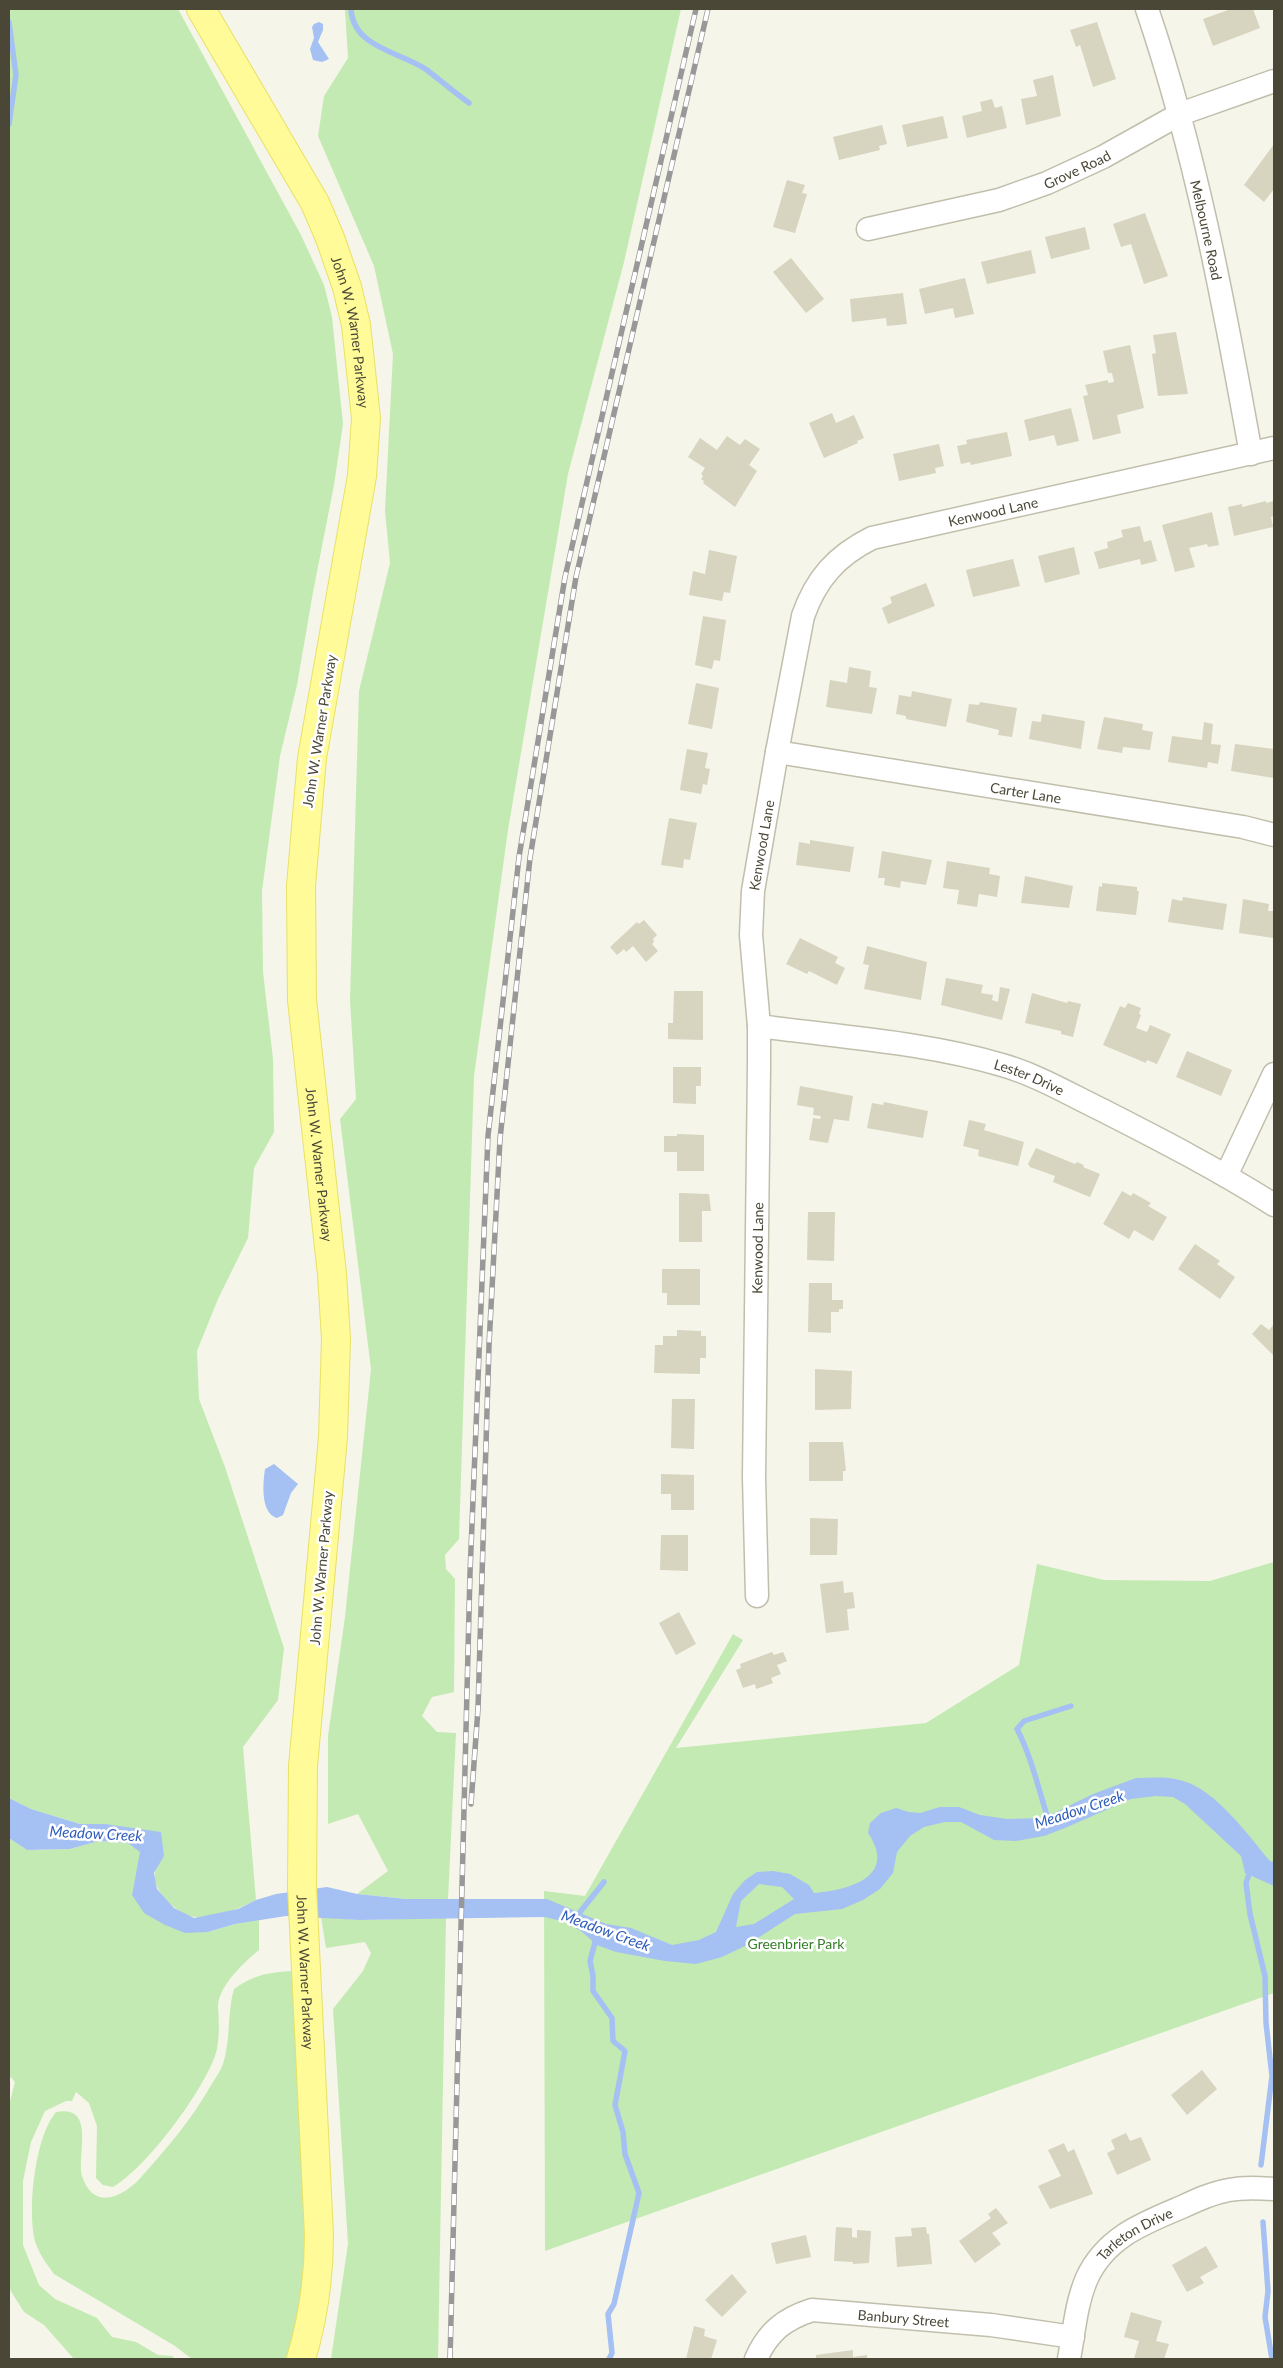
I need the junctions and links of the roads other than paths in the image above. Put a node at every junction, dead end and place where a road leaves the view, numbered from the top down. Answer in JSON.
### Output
{"nodes":[{"id":1,"x":201,"y":9,"type":"edge"},
{"id":2,"x":1147,"y":9,"type":"edge"},
{"id":3,"x":1274,"y":81,"type":"edge"},
{"id":4,"x":1180,"y":114,"type":"junction"},
{"id":5,"x":868,"y":229,"type":"dead end"},
{"id":6,"x":1274,"y":448,"type":"edge"},
{"id":7,"x":1251,"y":454,"type":"junction"},
{"id":8,"x":777,"y":752,"type":"junction"},
{"id":9,"x":1274,"y":835,"type":"edge"},
{"id":10,"x":759,"y":1026,"type":"junction"},
{"id":11,"x":1274,"y":1074,"type":"edge"},
{"id":12,"x":1226,"y":1176,"type":"junction"},
{"id":13,"x":1274,"y":1205,"type":"edge"},
{"id":14,"x":757,"y":1596,"type":"dead end"},
{"id":15,"x":1274,"y":2189,"type":"edge"},
{"id":16,"x":1073,"y":2337,"type":"junction"},
{"id":17,"x":301,"y":2359,"type":"edge"},
{"id":18,"x":756,"y":2359,"type":"edge"},
{"id":19,"x":1069,"y":2359,"type":"edge"}],
"edges":[{"from":1,"to":17,"type":"main road","name":"John W. Warner Parkway"},
{"from":2,"to":4,"type":"street","name":"Melbourne Road"},
{"from":3,"to":4,"type":"street","name":"Grove Road"},
{"from":4,"to":5,"type":"street","name":"Grove Road"},
{"from":4,"to":7,"type":"street","name":"Melbourne Road"},
{"from":6,"to":7,"type":"street","name":"Kenwood Lane"},
{"from":7,"to":8,"type":"street","name":"Kenwood Lane"},
{"from":8,"to":9,"type":"street","name":"Carter Lane"},
{"from":8,"to":10,"type":"street","name":"Kenwood Lane"},
{"from":10,"to":12,"type":"street","name":"Lester Drive"},
{"from":10,"to":14,"type":"street","name":"Kenwood Lane"},
{"from":11,"to":12,"type":"street"},
{"from":12,"to":13,"type":"street","name":"Lester Drive"},
{"from":15,"to":16,"type":"street","name":"Tarleton Drive"},
{"from":16,"to":18,"type":"street","name":"Banbury Street"},
{"from":16,"to":19,"type":"street","name":"Tarleton Drive"}]}
